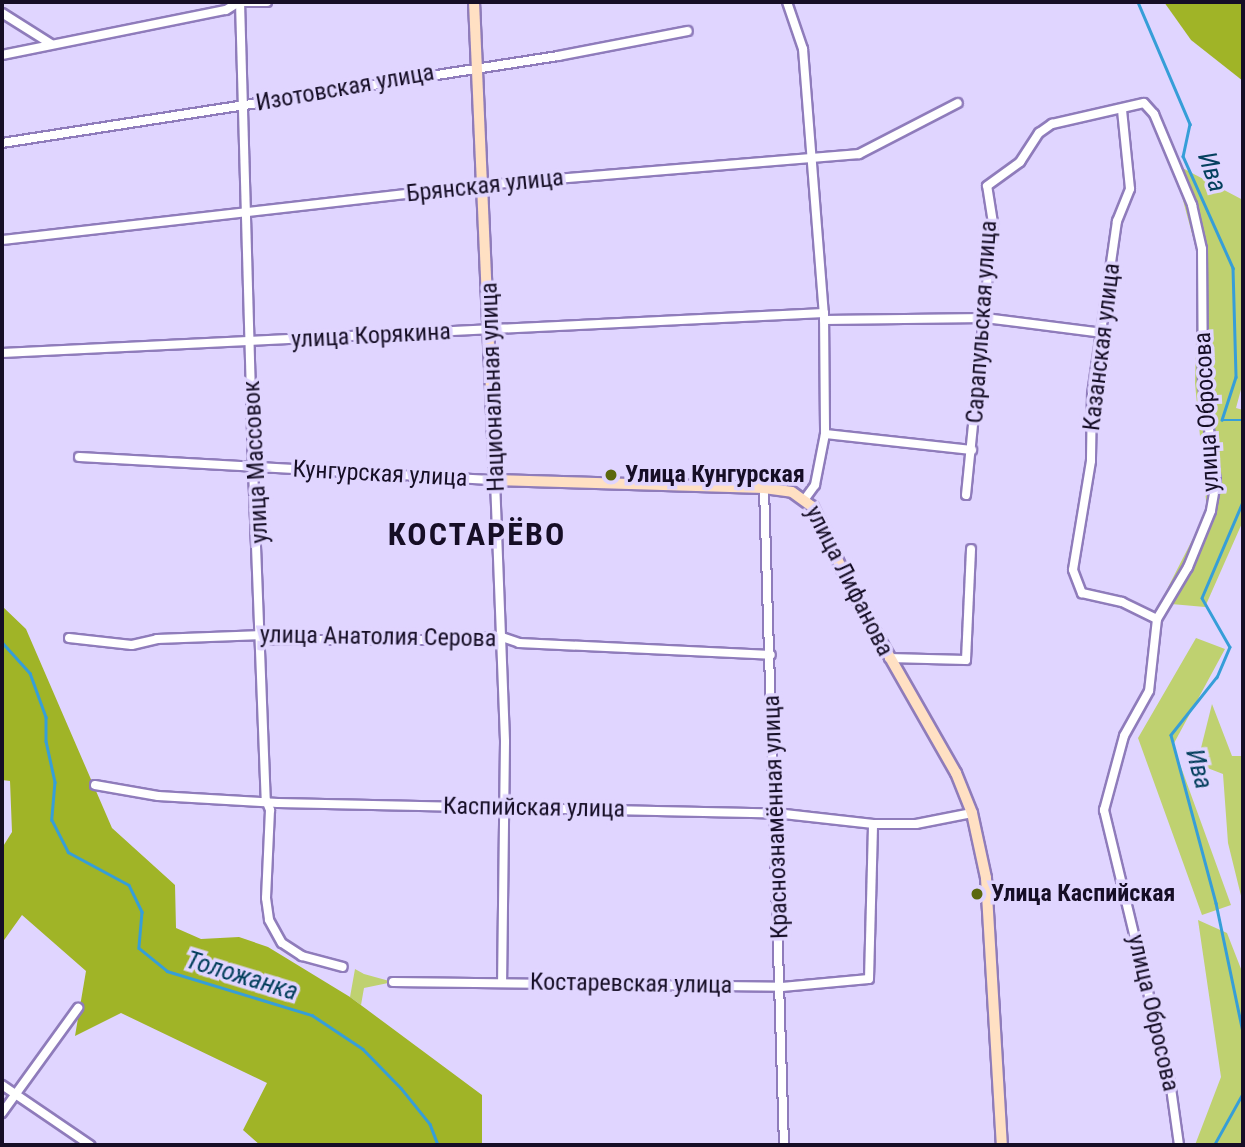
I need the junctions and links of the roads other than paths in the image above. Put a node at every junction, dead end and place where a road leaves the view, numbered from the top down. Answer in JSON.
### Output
{"nodes":[{"id":1,"x":239,"y":2,"type":"edge"},
{"id":2,"x":267,"y":2,"type":"edge"},
{"id":3,"x":474,"y":2,"type":"edge"},
{"id":4,"x":788,"y":2,"type":"edge"},
{"id":5,"x":2,"y":13,"type":"edge"},
{"id":6,"x":688,"y":30,"type":"dead end"},
{"id":7,"x":51,"y":44,"type":"junction"},
{"id":8,"x":2,"y":55,"type":"edge"},
{"id":9,"x":478,"y":65,"type":"junction"},
{"id":10,"x":958,"y":103,"type":"dead end"},
{"id":11,"x":241,"y":107,"type":"junction"},
{"id":12,"x":1122,"y":110,"type":"junction"},
{"id":13,"x":2,"y":143,"type":"edge"},
{"id":14,"x":815,"y":158,"type":"junction"},
{"id":15,"x":485,"y":186,"type":"junction"},
{"id":16,"x":245,"y":211,"type":"junction"},
{"id":17,"x":2,"y":240,"type":"edge"},
{"id":18,"x":824,"y":316,"type":"junction"},
{"id":19,"x":985,"y":318,"type":"junction"},
{"id":20,"x":491,"y":331,"type":"junction"},
{"id":21,"x":1103,"y":333,"type":"junction"},
{"id":22,"x":251,"y":342,"type":"junction"},
{"id":23,"x":2,"y":353,"type":"edge"},
{"id":24,"x":825,"y":434,"type":"junction"},
{"id":25,"x":971,"y":450,"type":"junction"},
{"id":26,"x":79,"y":457,"type":"dead end"},
{"id":27,"x":253,"y":468,"type":"junction"},
{"id":28,"x":495,"y":480,"type":"junction"},
{"id":29,"x":765,"y":488,"type":"junction"},
{"id":30,"x":966,"y":495,"type":"dead end"},
{"id":31,"x":805,"y":499,"type":"junction"},
{"id":32,"x":971,"y":549,"type":"dead end"},
{"id":33,"x":1157,"y":620,"type":"junction"},
{"id":34,"x":262,"y":635,"type":"junction"},
{"id":35,"x":499,"y":636,"type":"junction"},
{"id":36,"x":69,"y":638,"type":"dead end"},
{"id":37,"x":771,"y":655,"type":"junction"},
{"id":38,"x":889,"y":658,"type":"junction"},
{"id":39,"x":95,"y":785,"type":"dead end"},
{"id":40,"x":266,"y":800,"type":"junction"},
{"id":41,"x":506,"y":807,"type":"junction"},
{"id":42,"x":775,"y":814,"type":"junction"},
{"id":43,"x":972,"y":814,"type":"junction"},
{"id":44,"x":873,"y":824,"type":"junction"},
{"id":45,"x":343,"y":967,"type":"dead end"},
{"id":46,"x":393,"y":982,"type":"dead end"},
{"id":47,"x":502,"y":982,"type":"junction"},
{"id":48,"x":782,"y":987,"type":"junction"},
{"id":49,"x":78,"y":1008,"type":"dead end"},
{"id":50,"x":2,"y":1085,"type":"edge"},
{"id":51,"x":14,"y":1094,"type":"junction"},
{"id":52,"x":2,"y":1113,"type":"edge"},
{"id":53,"x":90,"y":1145,"type":"edge"},
{"id":54,"x":785,"y":1145,"type":"edge"},
{"id":55,"x":1002,"y":1145,"type":"edge"},
{"id":56,"x":1179,"y":1145,"type":"edge"}],
"edges":[{"from":1,"to":2,"type":"street"},
{"from":1,"to":7,"type":"street"},
{"from":1,"to":11,"type":"street","name":"улица Массовок"},
{"from":3,"to":9,"type":"street","name":"Национальная улица"},
{"from":4,"to":14,"type":"street","name":"улица Лифанова"},
{"from":5,"to":7,"type":"street"},
{"from":6,"to":9,"type":"street","name":"Изотовская улица"},
{"from":7,"to":8,"type":"street"},
{"from":9,"to":11,"type":"street","name":"Изотовская улица"},
{"from":9,"to":15,"type":"street","name":"Национальная улица"},
{"from":10,"to":14,"type":"street","name":"Брянская улица"},
{"from":11,"to":13,"type":"street","name":"Изотовская улица"},
{"from":11,"to":16,"type":"street","name":"улица Массовок"},
{"from":12,"to":19,"type":"street","name":"Сарапульская улица"},
{"from":12,"to":21,"type":"street","name":"Казанская улица"},
{"from":12,"to":33,"type":"street","name":"улица Обросова"},
{"from":14,"to":15,"type":"street","name":"Брянская улица"},
{"from":14,"to":18,"type":"street","name":"улица Лифанова"},
{"from":15,"to":16,"type":"street","name":"Брянская улица"},
{"from":15,"to":20,"type":"street","name":"Национальная улица"},
{"from":16,"to":17,"type":"street","name":"Брянская улица"},
{"from":16,"to":22,"type":"street","name":"улица Массовок"},
{"from":18,"to":19,"type":"street","name":"улица Корякина"},
{"from":18,"to":20,"type":"street","name":"улица Корякина"},
{"from":18,"to":24,"type":"street","name":"улица Лифанова"},
{"from":19,"to":21,"type":"street","name":"улица Корякина"},
{"from":19,"to":25,"type":"street","name":"Сарапульская улица"},
{"from":20,"to":22,"type":"street","name":"улица Корякина"},
{"from":20,"to":28,"type":"street","name":"Национальная улица"},
{"from":21,"to":33,"type":"street","name":"Казанская улица"},
{"from":22,"to":23,"type":"street","name":"улица Корякина"},
{"from":22,"to":27,"type":"street","name":"улица Массовок"},
{"from":24,"to":25,"type":"street"},
{"from":24,"to":31,"type":"street","name":"улица Лифанова"},
{"from":25,"to":30,"type":"street","name":"Сарапульская улица"},
{"from":26,"to":27,"type":"street","name":"Кунгурская улица"},
{"from":27,"to":28,"type":"street","name":"Кунгурская улица"},
{"from":27,"to":34,"type":"street","name":"улица Массовок"},
{"from":28,"to":29,"type":"street","name":"Кунгурская улица"},
{"from":28,"to":35,"type":"street","name":"Национальная улица"},
{"from":29,"to":31,"type":"street","name":"Кунгурская улица"},
{"from":29,"to":37,"type":"street","name":"Краснознамённая улица"},
{"from":31,"to":38,"type":"street","name":"улица Лифанова"},
{"from":32,"to":38,"type":"street"},
{"from":33,"to":56,"type":"street","name":"улица Обросова"},
{"from":34,"to":35,"type":"street","name":"улица Анатолия Серова"},
{"from":34,"to":36,"type":"street","name":"улица Анатолия Серова"},
{"from":34,"to":40,"type":"street","name":"улица Массовок"},
{"from":35,"to":37,"type":"street","name":"улица Анатолия Серова"},
{"from":35,"to":41,"type":"street","name":"Национальная улица"},
{"from":37,"to":42,"type":"street","name":"Краснознамённая улица"},
{"from":38,"to":43,"type":"street","name":"улица Лифанова"},
{"from":39,"to":40,"type":"street","name":"Каспийская улица"},
{"from":40,"to":41,"type":"street","name":"Каспийская улица"},
{"from":40,"to":45,"type":"street","name":"улица Массовок"},
{"from":41,"to":42,"type":"street","name":"Каспийская улица"},
{"from":41,"to":47,"type":"street","name":"Национальная улица"},
{"from":42,"to":44,"type":"street","name":"Каспийская улица"},
{"from":42,"to":48,"type":"street","name":"Краснознамённая улица"},
{"from":43,"to":44,"type":"street","name":"Каспийская улица"},
{"from":43,"to":55,"type":"street","name":"улица Лифанова"},
{"from":44,"to":48,"type":"street","name":"Костаревская улица"},
{"from":46,"to":47,"type":"street","name":"Костаревская улица"},
{"from":47,"to":48,"type":"street","name":"Костаревская улица"},
{"from":48,"to":54,"type":"street","name":"Краснознамённая улица"},
{"from":49,"to":51,"type":"street"},
{"from":50,"to":51,"type":"street"},
{"from":51,"to":52,"type":"street"},
{"from":51,"to":53,"type":"street"}]}
